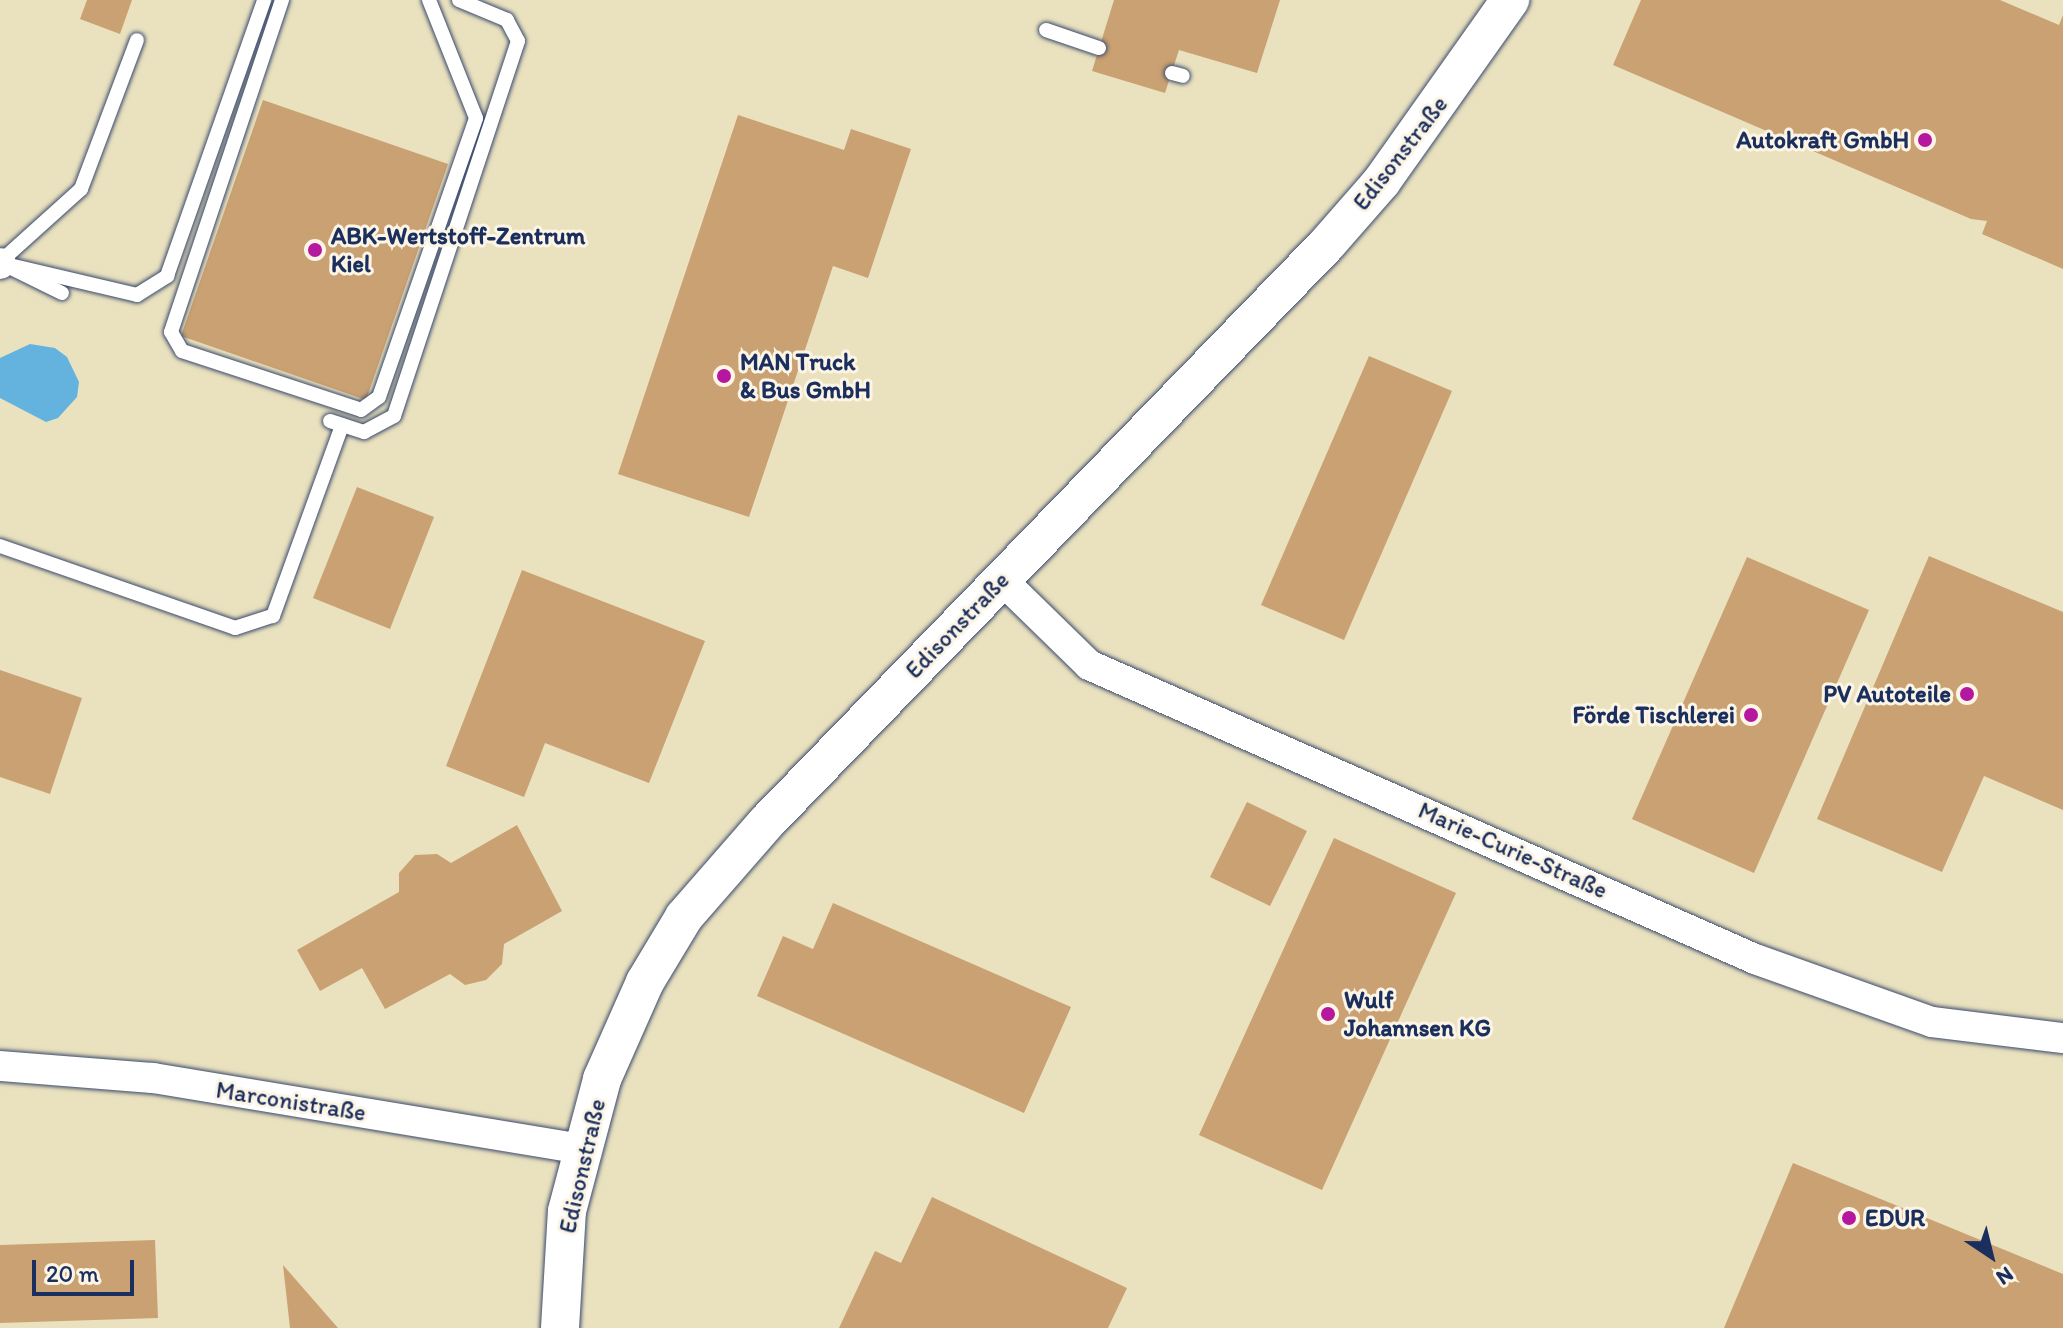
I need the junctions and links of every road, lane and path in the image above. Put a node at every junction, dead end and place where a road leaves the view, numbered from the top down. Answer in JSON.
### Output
{"nodes":[{"id":1,"x":264,"y":0,"type":"edge"},
{"id":2,"x":282,"y":0,"type":"edge"},
{"id":3,"x":429,"y":0,"type":"edge"},
{"id":4,"x":459,"y":0,"type":"edge"},
{"id":5,"x":1510,"y":0,"type":"edge"},
{"id":6,"x":1046,"y":30,"type":"dead end"},
{"id":7,"x":137,"y":40,"type":"dead end"},
{"id":8,"x":1099,"y":48,"type":"dead end"},
{"id":9,"x":0,"y":263,"type":"edge"},
{"id":10,"x":62,"y":293,"type":"dead end"},
{"id":11,"x":0,"y":546,"type":"edge"},
{"id":12,"x":1001,"y":579,"type":"junction"},
{"id":13,"x":2063,"y":1038,"type":"edge"},
{"id":14,"x":0,"y":1066,"type":"edge"},
{"id":15,"x":582,"y":1149,"type":"junction"},
{"id":16,"x":560,"y":1328,"type":"edge"}],
"edges":[{"from":1,"to":9,"type":"lane"},
{"from":2,"to":3,"type":"lane"},
{"from":4,"to":11,"type":"lane"},
{"from":5,"to":12,"type":"street","name":"Edisonstraße"},
{"from":6,"to":8,"type":"lane"},
{"from":7,"to":9,"type":"lane"},
{"from":9,"to":10,"type":"lane"},
{"from":12,"to":13,"type":"street","name":"Marie-Curie-Straße"},
{"from":12,"to":15,"type":"street","name":"Edisonstraße"},
{"from":14,"to":15,"type":"street","name":"Marconistraße"},
{"from":15,"to":16,"type":"street","name":"Edisonstraße"}]}
